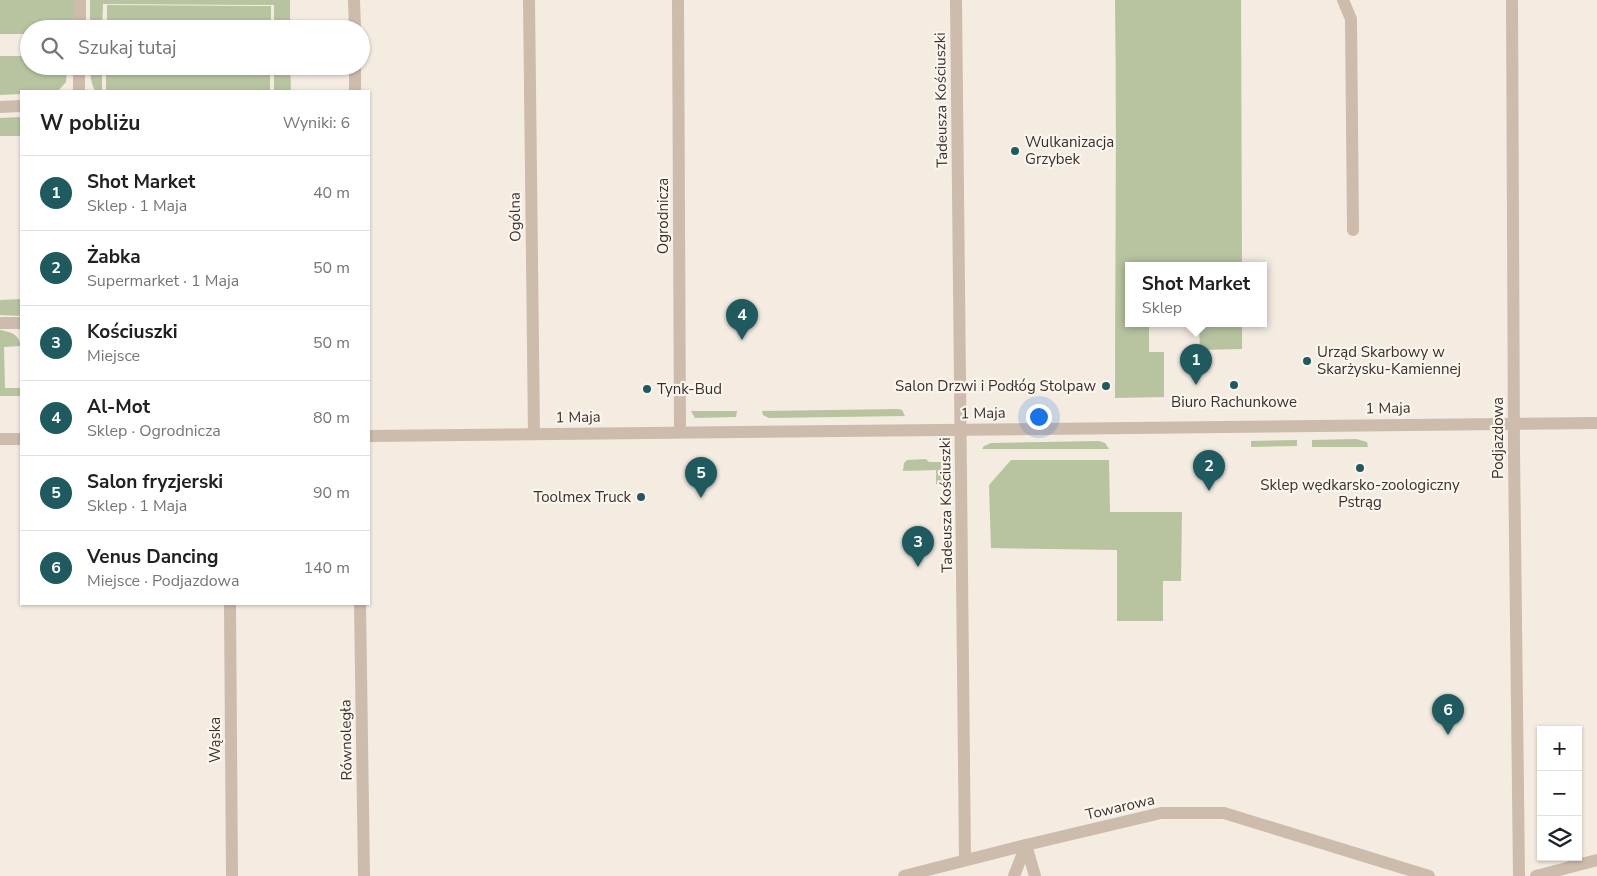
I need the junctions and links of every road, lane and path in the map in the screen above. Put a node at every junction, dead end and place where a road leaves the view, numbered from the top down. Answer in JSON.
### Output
{"nodes":[{"id":1,"x":80,"y":0,"type":"edge"},
{"id":2,"x":354,"y":0,"type":"edge"},
{"id":3,"x":528,"y":0,"type":"edge"},
{"id":4,"x":678,"y":0,"type":"edge"},
{"id":5,"x":956,"y":0,"type":"edge"},
{"id":6,"x":1343,"y":0,"type":"edge"},
{"id":7,"x":1512,"y":0,"type":"edge"},
{"id":8,"x":80,"y":20,"type":"edge"},
{"id":9,"x":354,"y":20,"type":"edge"},
{"id":10,"x":79,"y":75,"type":"edge"},
{"id":11,"x":355,"y":75,"type":"edge"},
{"id":12,"x":79,"y":90,"type":"edge"},
{"id":13,"x":355,"y":90,"type":"edge"},
{"id":14,"x":20,"y":106,"type":"edge"},
{"id":15,"x":0,"y":107,"type":"edge"},
{"id":16,"x":1353,"y":230,"type":"dead end"},
{"id":17,"x":0,"y":323,"type":"edge"},
{"id":18,"x":20,"y":323,"type":"edge"},
{"id":19,"x":1597,"y":423,"type":"edge"},
{"id":20,"x":1514,"y":424,"type":"junction"},
{"id":21,"x":962,"y":430,"type":"junction"},
{"id":22,"x":680,"y":432,"type":"junction"},
{"id":23,"x":534,"y":434,"type":"junction"},
{"id":24,"x":370,"y":436,"type":"edge"},
{"id":25,"x":20,"y":438,"type":"edge"},
{"id":26,"x":0,"y":439,"type":"edge"},
{"id":27,"x":230,"y":605,"type":"edge"},
{"id":28,"x":360,"y":605,"type":"edge"},
{"id":29,"x":1026,"y":845,"type":"junction"},
{"id":30,"x":965,"y":860,"type":"junction"},
{"id":31,"x":1597,"y":860,"type":"edge"},
{"id":32,"x":232,"y":876,"type":"edge"},
{"id":33,"x":364,"y":876,"type":"edge"},
{"id":34,"x":904,"y":876,"type":"edge"},
{"id":35,"x":1014,"y":876,"type":"edge"},
{"id":36,"x":1035,"y":876,"type":"edge"},
{"id":37,"x":1429,"y":876,"type":"edge"},
{"id":38,"x":1519,"y":876,"type":"edge"},
{"id":39,"x":1536,"y":876,"type":"edge"}],
"edges":[{"from":1,"to":8,"type":"street"},
{"from":2,"to":9,"type":"street"},
{"from":3,"to":23,"type":"street","name":"Ogólna"},
{"from":4,"to":22,"type":"street","name":"Ogrodnicza"},
{"from":5,"to":21,"type":"street","name":"Tadeusza Kościuszki"},
{"from":6,"to":16,"type":"street"},
{"from":7,"to":20,"type":"street","name":"Podjazdowa"},
{"from":10,"to":12,"type":"street"},
{"from":11,"to":13,"type":"street"},
{"from":14,"to":15,"type":"street"},
{"from":17,"to":18,"type":"street"},
{"from":19,"to":20,"type":"street","name":"1 Maja"},
{"from":20,"to":21,"type":"street","name":"1 Maja"},
{"from":20,"to":38,"type":"street","name":"Podjazdowa"},
{"from":21,"to":22,"type":"street","name":"1 Maja"},
{"from":21,"to":30,"type":"street","name":"Tadeusza Kościuszki"},
{"from":22,"to":23,"type":"street","name":"1 Maja"},
{"from":23,"to":24,"type":"street","name":"1 Maja"},
{"from":25,"to":26,"type":"street"},
{"from":27,"to":32,"type":"street","name":"Wąska"},
{"from":28,"to":33,"type":"street","name":"Równoległa"},
{"from":29,"to":30,"type":"street","name":"Towarowa"},
{"from":29,"to":35,"type":"street"},
{"from":29,"to":36,"type":"street"},
{"from":29,"to":37,"type":"street","name":"Towarowa"},
{"from":30,"to":34,"type":"street","name":"Towarowa"},
{"from":31,"to":39,"type":"street"}]}
